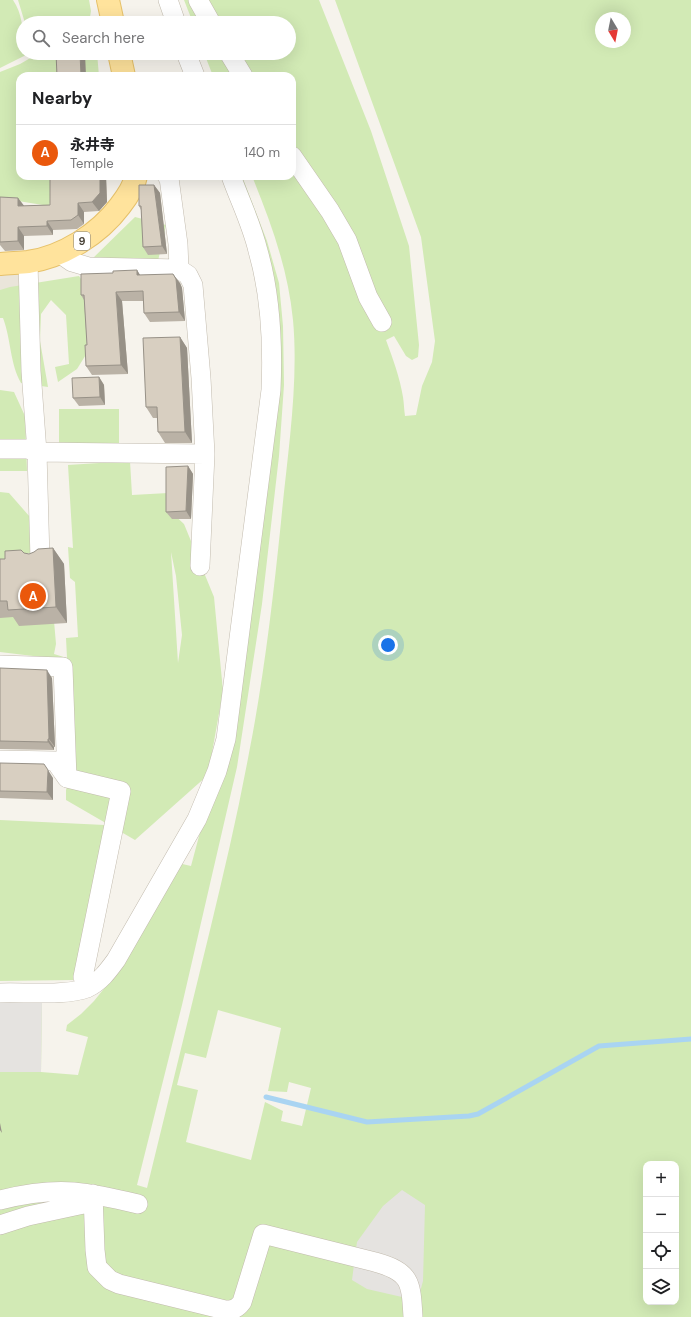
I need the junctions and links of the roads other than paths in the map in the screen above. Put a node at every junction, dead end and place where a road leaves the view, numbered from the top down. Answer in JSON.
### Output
{"nodes":[{"id":1,"x":108,"y":0,"type":"edge"},
{"id":2,"x":168,"y":0,"type":"edge"},
{"id":3,"x":198,"y":0,"type":"edge"},
{"id":4,"x":111,"y":16,"type":"edge"},
{"id":5,"x":174,"y":16,"type":"edge"},
{"id":6,"x":207,"y":16,"type":"edge"},
{"id":7,"x":121,"y":60,"type":"edge"},
{"id":8,"x":188,"y":60,"type":"edge"},
{"id":9,"x":233,"y":60,"type":"edge"},
{"id":10,"x":123,"y":72,"type":"edge"},
{"id":11,"x":193,"y":72,"type":"edge"},
{"id":12,"x":241,"y":72,"type":"edge"},
{"id":13,"x":296,"y":162,"type":"edge"},
{"id":14,"x":135,"y":180,"type":"edge"},
{"id":15,"x":169,"y":180,"type":"edge"},
{"id":16,"x":232,"y":180,"type":"edge"},
{"id":17,"x":59,"y":253,"type":"junction"},
{"id":18,"x":28,"y":262,"type":"junction"},
{"id":19,"x":0,"y":264,"type":"edge"},
{"id":20,"x":179,"y":269,"type":"junction"},
{"id":21,"x":382,"y":322,"type":"dead end"},
{"id":22,"x":0,"y":449,"type":"edge"},
{"id":23,"x":37,"y":452,"type":"junction"},
{"id":24,"x":206,"y":454,"type":"junction"},
{"id":25,"x":40,"y":559,"type":"edge"},
{"id":26,"x":200,"y":566,"type":"dead end"},
{"id":27,"x":0,"y":665,"type":"edge"},
{"id":28,"x":0,"y":760,"type":"edge"},
{"id":29,"x":67,"y":778,"type":"junction"},
{"id":30,"x":87,"y":988,"type":"junction"},
{"id":31,"x":0,"y":993,"type":"edge"},
{"id":32,"x":93,"y":1198,"type":"junction"},
{"id":33,"x":0,"y":1200,"type":"edge"},
{"id":34,"x":138,"y":1204,"type":"dead end"},
{"id":35,"x":0,"y":1225,"type":"edge"},
{"id":36,"x":413,"y":1317,"type":"edge"}],
"edges":[{"from":1,"to":4,"type":"main road"},
{"from":2,"to":5,"type":"street"},
{"from":3,"to":6,"type":"street"},
{"from":7,"to":10,"type":"main road"},
{"from":8,"to":11,"type":"street"},
{"from":9,"to":12,"type":"street"},
{"from":13,"to":21,"type":"street"},
{"from":14,"to":17,"type":"main road","number":"9"},
{"from":15,"to":20,"type":"street"},
{"from":16,"to":30,"type":"street"},
{"from":17,"to":18,"type":"main road","number":"9"},
{"from":17,"to":20,"type":"street"},
{"from":18,"to":19,"type":"main road","number":"9"},
{"from":18,"to":23,"type":"street"},
{"from":20,"to":24,"type":"street"},
{"from":22,"to":23,"type":"street"},
{"from":23,"to":24,"type":"street"},
{"from":23,"to":25,"type":"street"},
{"from":24,"to":26,"type":"street"},
{"from":27,"to":29,"type":"street"},
{"from":28,"to":29,"type":"street"},
{"from":29,"to":30,"type":"street"},
{"from":30,"to":31,"type":"street"},
{"from":32,"to":33,"type":"street"},
{"from":32,"to":34,"type":"street"},
{"from":32,"to":35,"type":"street"},
{"from":32,"to":36,"type":"street"}]}
